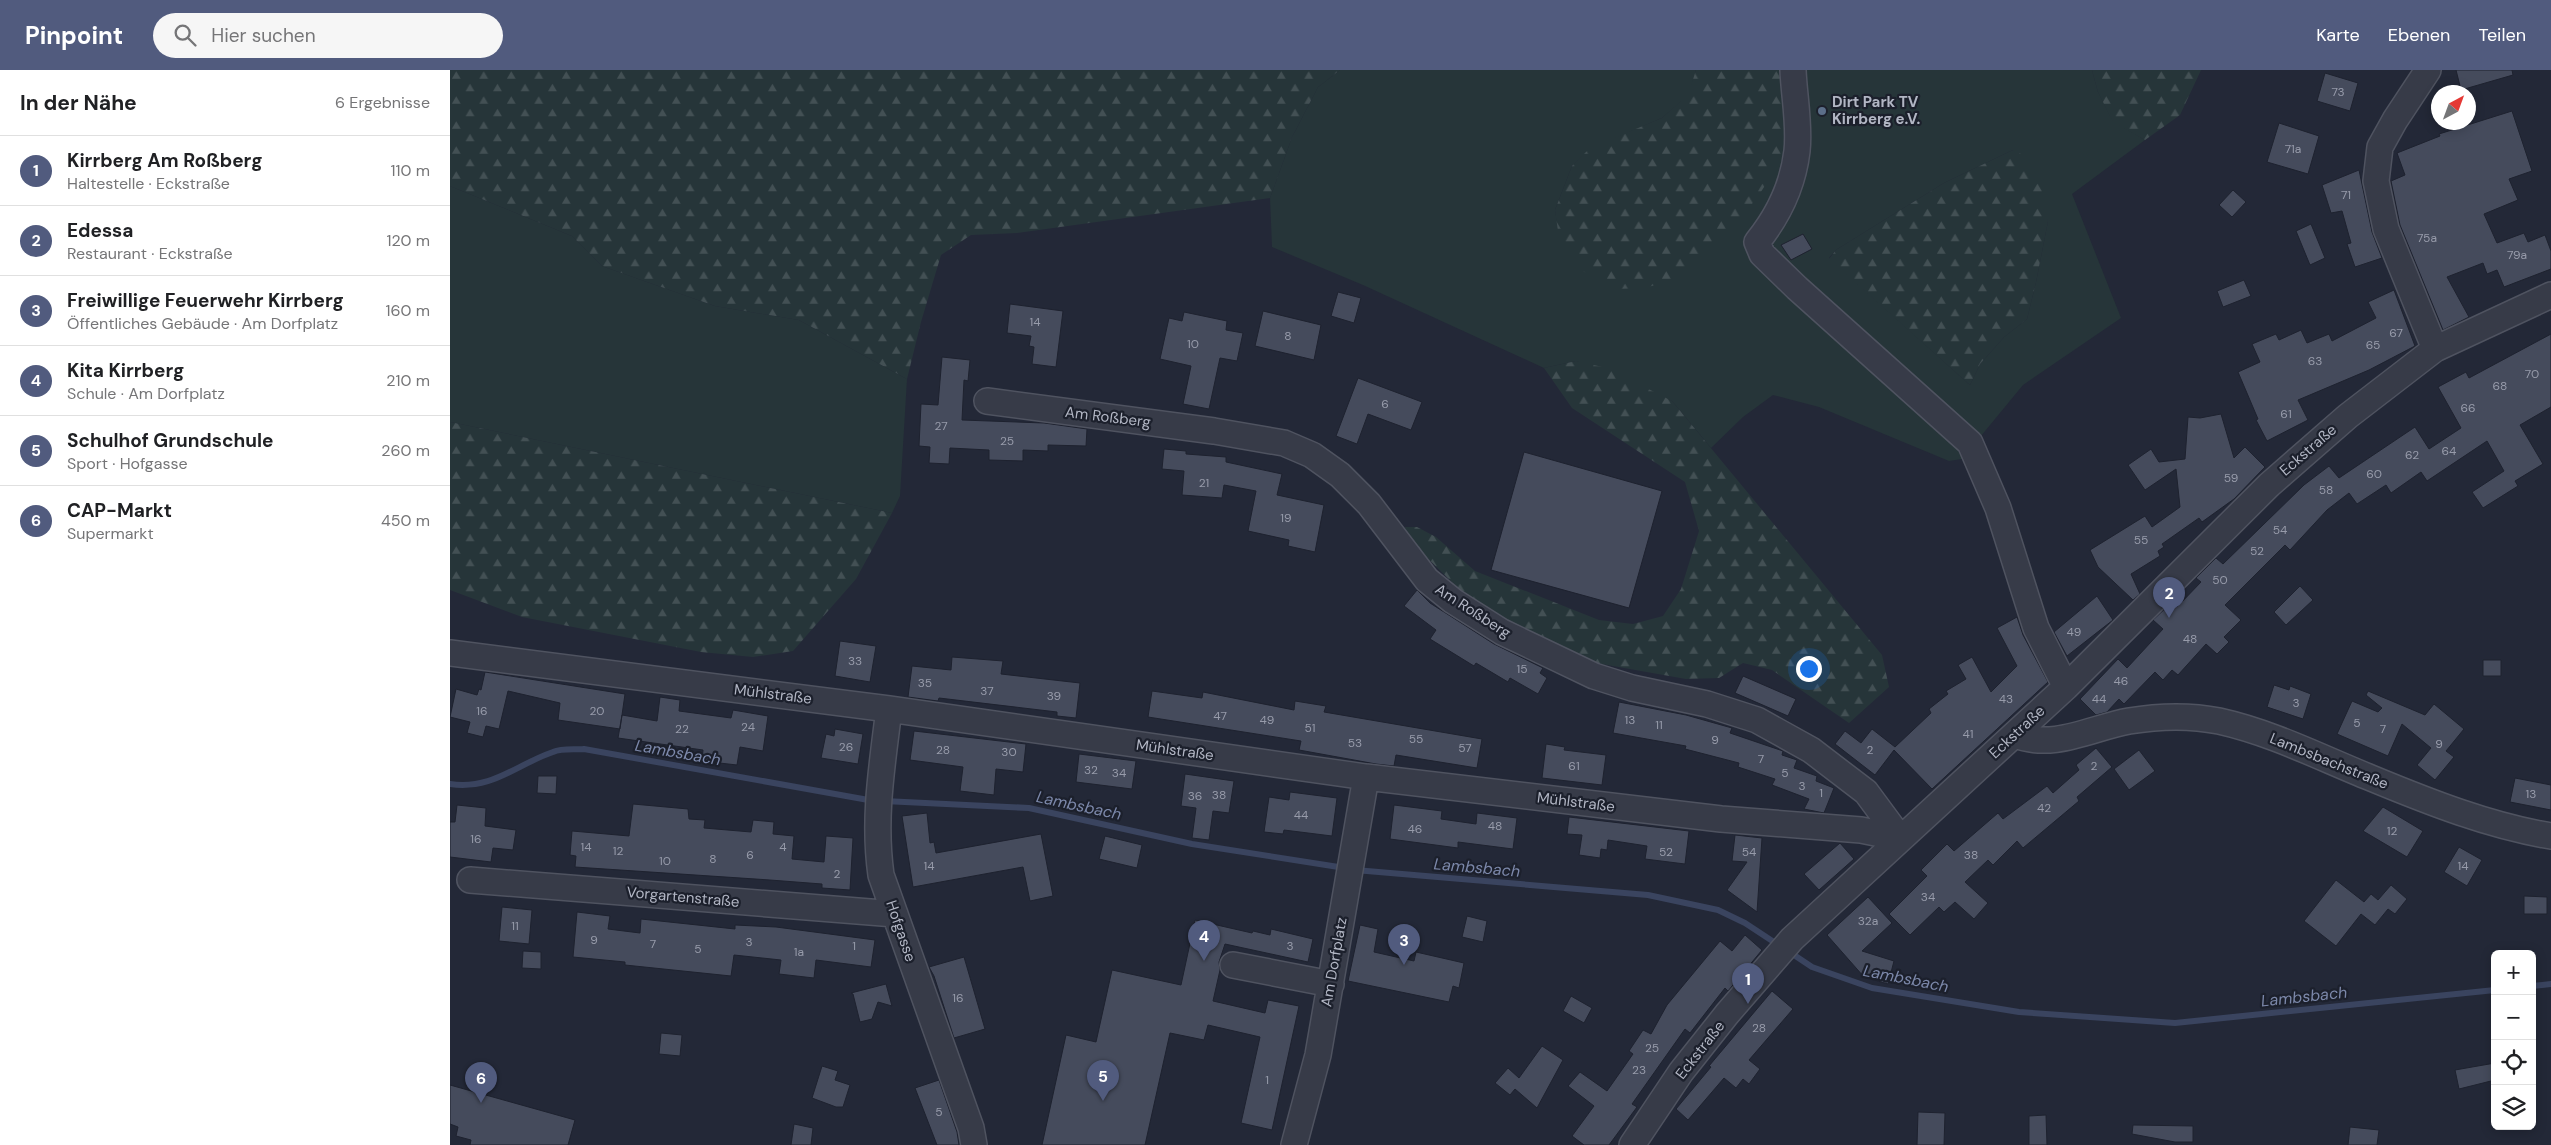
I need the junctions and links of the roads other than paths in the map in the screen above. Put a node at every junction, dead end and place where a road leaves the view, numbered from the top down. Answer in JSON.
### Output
{"nodes":[{"id":1,"x":1793,"y":70,"type":"edge"},
{"id":2,"x":2422,"y":78,"type":"edge"},
{"id":3,"x":2551,"y":295,"type":"edge"},
{"id":4,"x":2435,"y":349,"type":"junction"},
{"id":5,"x":987,"y":401,"type":"dead end"},
{"id":6,"x":450,"y":653,"type":"edge"},
{"id":7,"x":2066,"y":687,"type":"junction"},
{"id":8,"x":889,"y":709,"type":"junction"},
{"id":9,"x":2015,"y":735,"type":"junction"},
{"id":10,"x":1366,"y":777,"type":"junction"},
{"id":11,"x":2551,"y":836,"type":"edge"},
{"id":12,"x":1900,"y":838,"type":"junction"},
{"id":13,"x":470,"y":880,"type":"dead end"},
{"id":14,"x":895,"y":914,"type":"junction"},
{"id":15,"x":1233,"y":965,"type":"dead end"},
{"id":16,"x":1331,"y":984,"type":"junction"},
{"id":17,"x":974,"y":1145,"type":"edge"},
{"id":18,"x":1294,"y":1145,"type":"edge"},
{"id":19,"x":1632,"y":1145,"type":"edge"}],
"edges":[{"from":1,"to":7,"type":"street"},
{"from":2,"to":4,"type":"street"},
{"from":3,"to":4,"type":"street","name":"Eckstraße"},
{"from":4,"to":7,"type":"street","name":"Eckstraße"},
{"from":5,"to":12,"type":"street","name":"Am Roßberg"},
{"from":6,"to":8,"type":"street","name":"Mühlstraße"},
{"from":7,"to":9,"type":"street","name":"Eckstraße"},
{"from":8,"to":10,"type":"street","name":"Mühlstraße"},
{"from":8,"to":14,"type":"street","name":"Hofgasse"},
{"from":9,"to":11,"type":"street","name":"Lambsbachstraße"},
{"from":9,"to":12,"type":"street","name":"Eckstraße"},
{"from":10,"to":12,"type":"street","name":"Mühlstraße"},
{"from":10,"to":16,"type":"street","name":"Am Dorfplatz"},
{"from":12,"to":19,"type":"street","name":"Eckstraße"},
{"from":13,"to":14,"type":"street","name":"Vorgartenstraße"},
{"from":14,"to":17,"type":"street","name":"Hofgasse"},
{"from":15,"to":16,"type":"street"},
{"from":16,"to":18,"type":"street","name":"Am Dorfplatz"}]}
